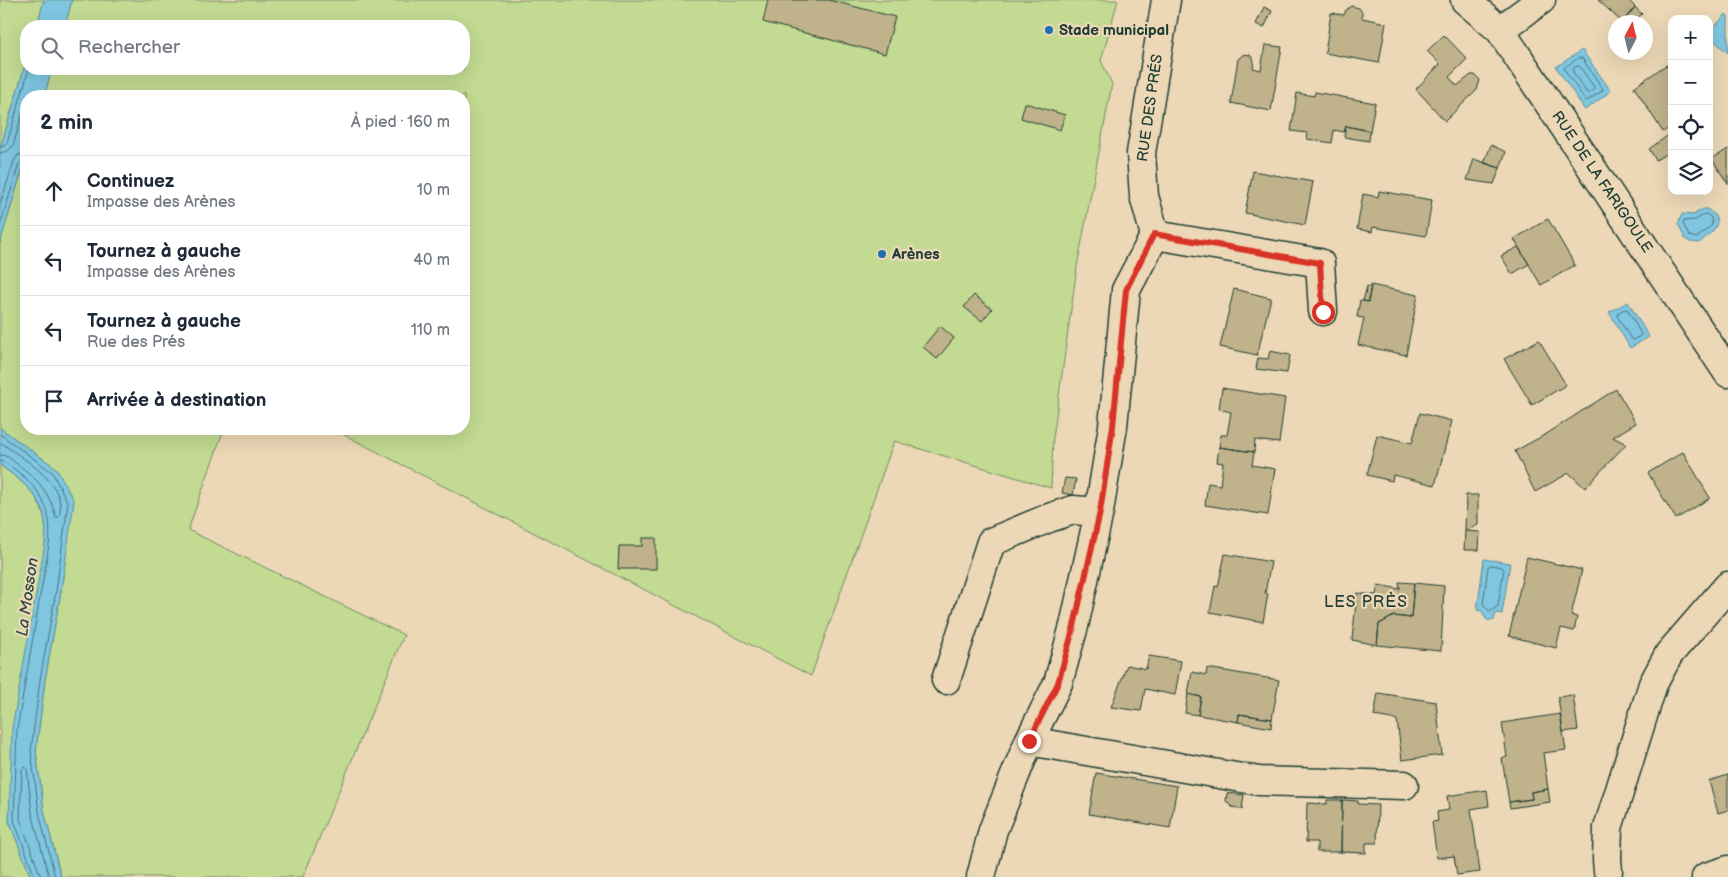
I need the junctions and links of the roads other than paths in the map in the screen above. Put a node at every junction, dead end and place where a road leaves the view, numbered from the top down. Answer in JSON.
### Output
{"nodes":[{"id":1,"x":1166,"y":0,"type":"edge"},
{"id":2,"x":1465,"y":0,"type":"edge"},
{"id":3,"x":1541,"y":0,"type":"edge"},
{"id":4,"x":1500,"y":30,"type":"junction"},
{"id":5,"x":1154,"y":234,"type":"junction"},
{"id":6,"x":1323,"y":312,"type":"dead end"},
{"id":7,"x":1728,"y":373,"type":"edge"},
{"id":8,"x":1100,"y":512,"type":"junction"},
{"id":9,"x":1728,"y":586,"type":"edge"},
{"id":10,"x":946,"y":680,"type":"dead end"},
{"id":11,"x":1029,"y":741,"type":"junction"},
{"id":12,"x":1404,"y":785,"type":"dead end"},
{"id":13,"x":1728,"y":870,"type":"edge"},
{"id":14,"x":1612,"y":875,"type":"edge"},
{"id":15,"x":980,"y":877,"type":"edge"},
{"id":16,"x":1706,"y":877,"type":"edge"}],
"edges":[{"from":1,"to":5,"type":"street","name":"RUE DES PRÉS"},
{"from":2,"to":4,"type":"street","name":"RUE DE LA FARIGOULE"},
{"from":3,"to":4,"type":"street"},
{"from":4,"to":7,"type":"street","name":"RUE DE LA FARIGOULE"},
{"from":5,"to":6,"type":"street"},
{"from":5,"to":8,"type":"street"},
{"from":8,"to":10,"type":"street"},
{"from":8,"to":11,"type":"street"},
{"from":9,"to":14,"type":"street"},
{"from":11,"to":12,"type":"street"},
{"from":11,"to":15,"type":"street"},
{"from":13,"to":16,"type":"street"}]}
